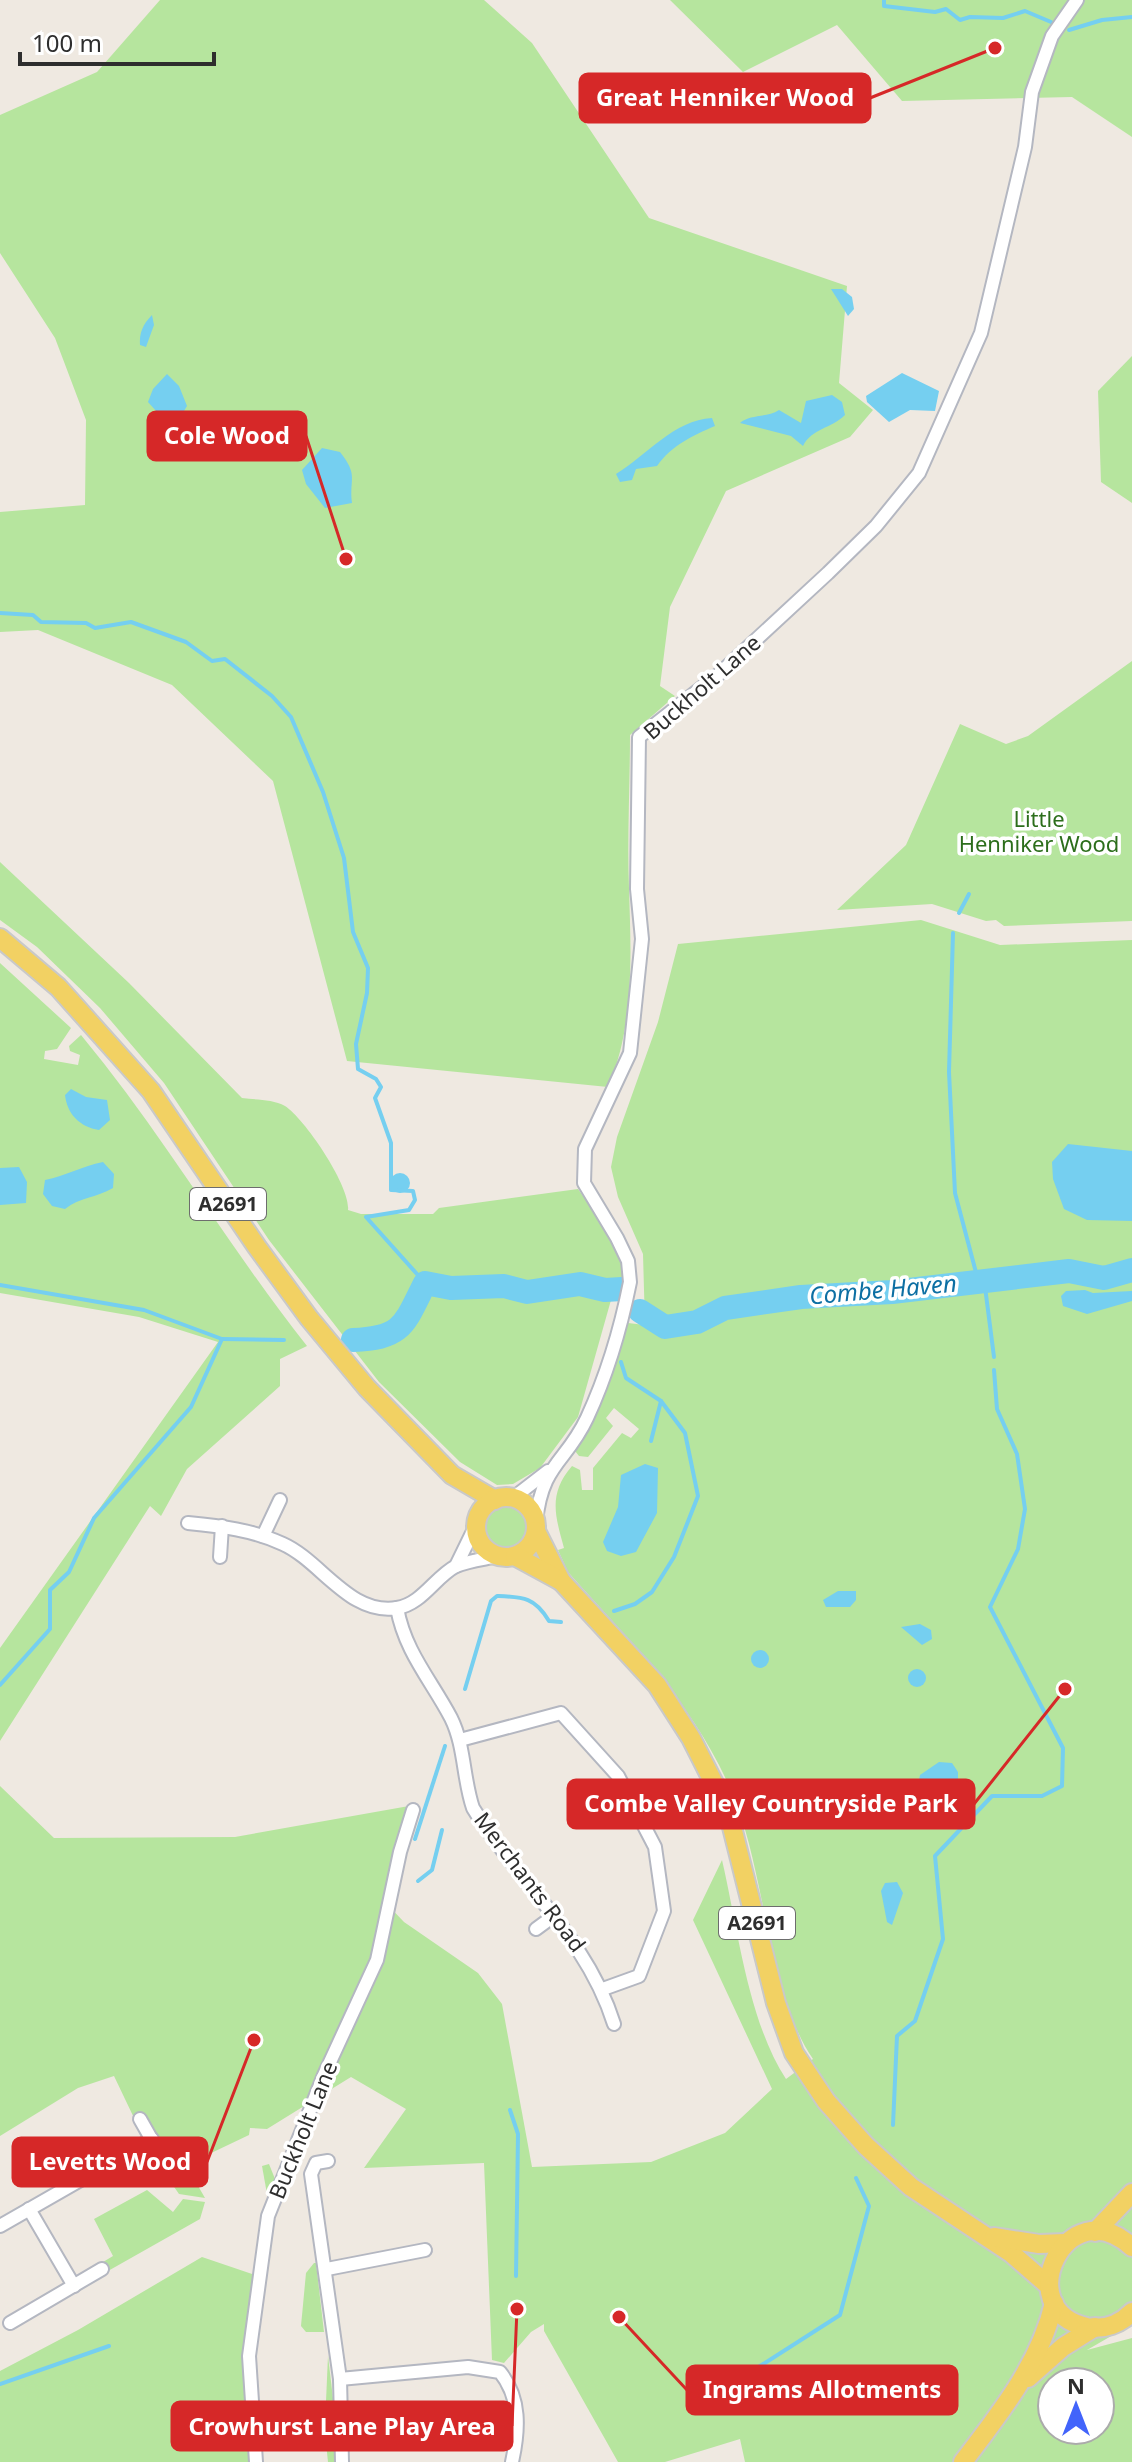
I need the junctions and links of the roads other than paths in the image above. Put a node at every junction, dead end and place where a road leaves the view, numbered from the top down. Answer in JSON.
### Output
{"nodes":[{"id":1,"x":1077,"y":0,"type":"edge"},
{"id":2,"x":0,"y":938,"type":"edge"},
{"id":3,"x":548,"y":1471,"type":"junction"},
{"id":4,"x":452,"y":1475,"type":"junction"},
{"id":5,"x":504,"y":1499,"type":"junction"},
{"id":6,"x":280,"y":1500,"type":"dead end"},
{"id":7,"x":477,"y":1522,"type":"junction"},
{"id":8,"x":188,"y":1523,"type":"dead end"},
{"id":9,"x":222,"y":1526,"type":"junction"},
{"id":10,"x":536,"y":1527,"type":"junction"},
{"id":11,"x":263,"y":1536,"type":"junction"},
{"id":12,"x":506,"y":1556,"type":"junction"},
{"id":13,"x":220,"y":1557,"type":"dead end"},
{"id":14,"x":456,"y":1566,"type":"junction"},
{"id":15,"x":561,"y":1581,"type":"junction"},
{"id":16,"x":397,"y":1608,"type":"junction"},
{"id":17,"x":460,"y":1740,"type":"junction"},
{"id":18,"x":413,"y":1810,"type":"dead end"},
{"id":19,"x":555,"y":1915,"type":"junction"},
{"id":20,"x":536,"y":1929,"type":"dead end"},
{"id":21,"x":603,"y":1989,"type":"junction"},
{"id":22,"x":614,"y":2024,"type":"dead end"},
{"id":23,"x":140,"y":2119,"type":"dead end"},
{"id":24,"x":152,"y":2139,"type":"junction"},
{"id":25,"x":161,"y":2156,"type":"dead end"},
{"id":26,"x":328,"y":2161,"type":"dead end"},
{"id":27,"x":1132,"y":2193,"type":"edge"},
{"id":28,"x":29,"y":2209,"type":"junction"},
{"id":29,"x":0,"y":2226,"type":"edge"},
{"id":30,"x":1095,"y":2232,"type":"junction"},
{"id":31,"x":984,"y":2235,"type":"junction"},
{"id":32,"x":1065,"y":2243,"type":"junction"},
{"id":33,"x":1132,"y":2247,"type":"edge"},
{"id":34,"x":425,"y":2250,"type":"dead end"},
{"id":35,"x":102,"y":2269,"type":"dead end"},
{"id":36,"x":327,"y":2269,"type":"junction"},
{"id":37,"x":74,"y":2286,"type":"junction"},
{"id":38,"x":1052,"y":2295,"type":"junction"},
{"id":39,"x":1132,"y":2313,"type":"edge"},
{"id":40,"x":10,"y":2323,"type":"dead end"},
{"id":41,"x":1095,"y":2327,"type":"junction"},
{"id":42,"x":340,"y":2379,"type":"junction"},
{"id":43,"x":1017,"y":2389,"type":"junction"},
{"id":44,"x":256,"y":2462,"type":"edge"},
{"id":45,"x":342,"y":2462,"type":"edge"},
{"id":46,"x":512,"y":2462,"type":"edge"},
{"id":47,"x":963,"y":2462,"type":"edge"}],
"edges":[{"from":1,"to":3,"type":"street","name":"Buckholt Lane"},
{"from":2,"to":4,"type":"main road","number":"A2691"},
{"from":3,"to":5,"type":"street","name":"Buckholt Lane"},
{"from":3,"to":10,"type":"street","name":"Buckholt Lane"},
{"from":4,"to":5,"type":"main road","number":"A2691"},
{"from":4,"to":7,"type":"main road","number":"A2691"},
{"from":5,"to":7,"type":"main road"},
{"from":5,"to":10,"type":"main road"},
{"from":6,"to":11,"type":"street"},
{"from":7,"to":12,"type":"main road"},
{"from":7,"to":14,"type":"street"},
{"from":8,"to":9,"type":"street"},
{"from":9,"to":11,"type":"street"},
{"from":9,"to":13,"type":"street"},
{"from":10,"to":12,"type":"main road"},
{"from":10,"to":15,"type":"main road","number":"A2691"},
{"from":11,"to":16,"type":"street"},
{"from":12,"to":14,"type":"street"},
{"from":12,"to":15,"type":"main road","number":"A2691"},
{"from":14,"to":16,"type":"street"},
{"from":15,"to":31,"type":"main road","number":"A2691"},
{"from":16,"to":17,"type":"street","name":"Merchants Road"},
{"from":17,"to":19,"type":"street","name":"Merchants Road"},
{"from":17,"to":21,"type":"street"},
{"from":18,"to":44,"type":"street","name":"Buckholt Lane"},
{"from":19,"to":20,"type":"street"},
{"from":19,"to":21,"type":"street","name":"Merchants Road"},
{"from":21,"to":22,"type":"street","name":"Merchants Road"},
{"from":23,"to":24,"type":"street"},
{"from":24,"to":25,"type":"street"},
{"from":24,"to":28,"type":"street"},
{"from":26,"to":36,"type":"street"},
{"from":27,"to":30,"type":"main road"},
{"from":28,"to":29,"type":"street"},
{"from":28,"to":37,"type":"street"},
{"from":30,"to":32,"type":"main road"},
{"from":30,"to":33,"type":"main road"},
{"from":31,"to":32,"type":"main road","number":"A2691"},
{"from":31,"to":38,"type":"main road","number":"A2691"},
{"from":32,"to":38,"type":"main road"},
{"from":34,"to":36,"type":"street"},
{"from":35,"to":37,"type":"street"},
{"from":36,"to":42,"type":"street"},
{"from":37,"to":40,"type":"street"},
{"from":38,"to":41,"type":"main road"},
{"from":38,"to":43,"type":"main road"},
{"from":39,"to":41,"type":"main road"},
{"from":41,"to":43,"type":"main road"},
{"from":42,"to":45,"type":"street"},
{"from":42,"to":46,"type":"street"},
{"from":43,"to":47,"type":"main road"}]}
